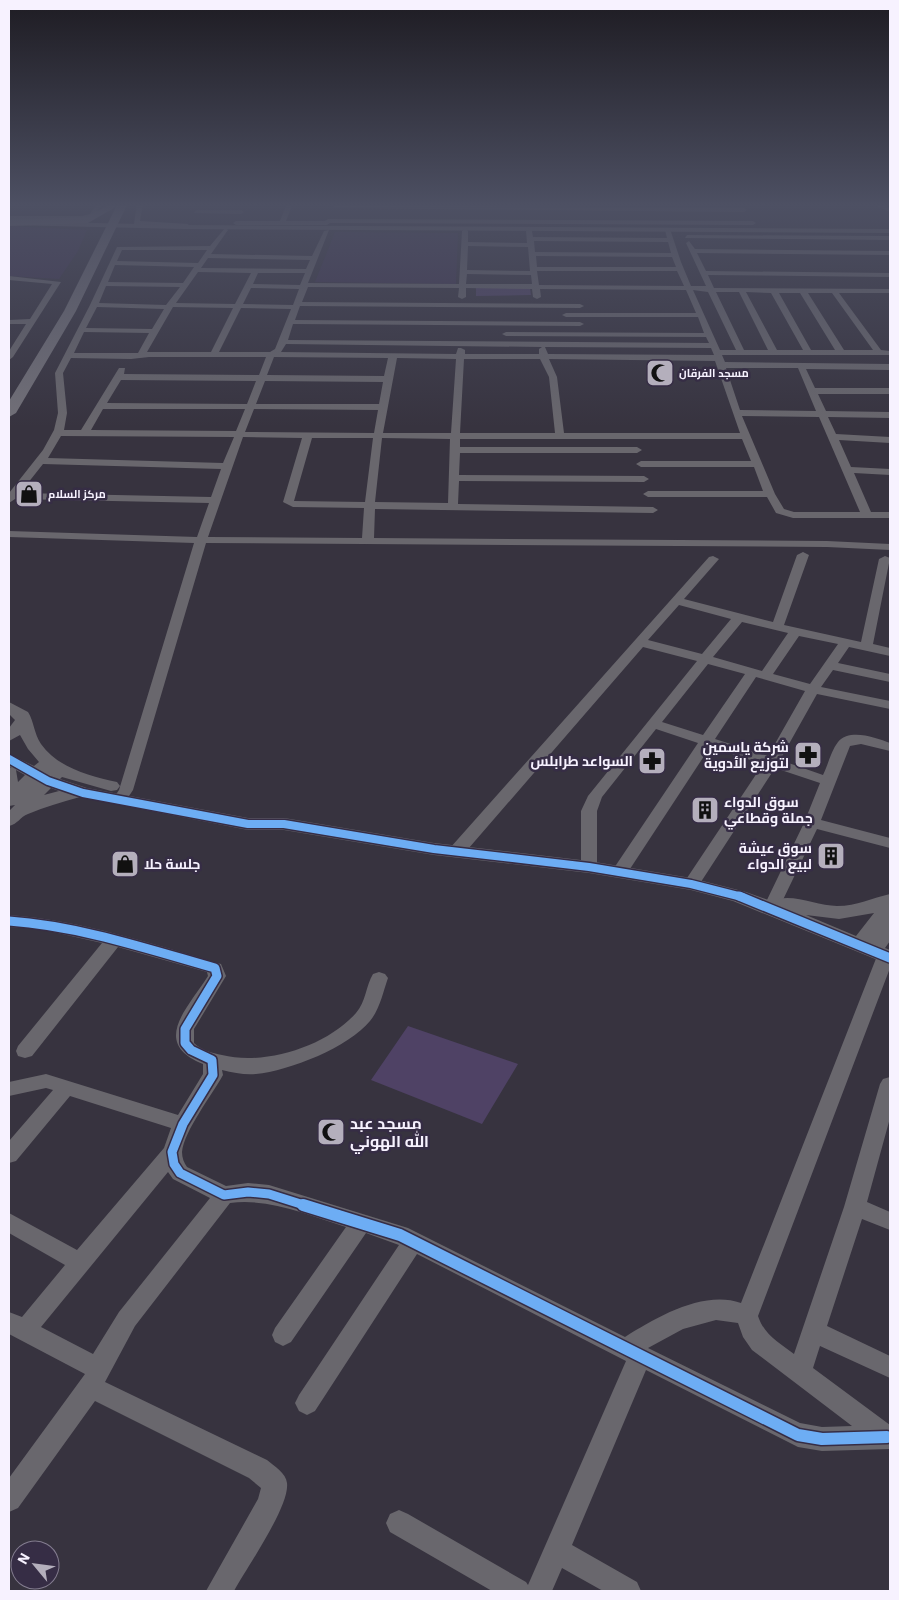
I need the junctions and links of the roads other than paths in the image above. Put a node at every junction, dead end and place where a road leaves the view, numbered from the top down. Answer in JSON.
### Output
{"nodes":[{"id":1,"x":9,"y":278,"type":"edge"},
{"id":2,"x":75,"y":278,"type":"edge"},
{"id":3,"x":83,"y":278,"type":"edge"},
{"id":4,"x":106,"y":278,"type":"edge"},
{"id":5,"x":189,"y":278,"type":"edge"},
{"id":6,"x":252,"y":278,"type":"edge"},
{"id":7,"x":307,"y":278,"type":"edge"},
{"id":8,"x":462,"y":278,"type":"edge"},
{"id":9,"x":534,"y":278,"type":"edge"},
{"id":10,"x":685,"y":278,"type":"edge"},
{"id":11,"x":705,"y":278,"type":"edge"},
{"id":12,"x":890,"y":282,"type":"edge"},
{"id":13,"x":104,"y":284,"type":"junction"},
{"id":14,"x":184,"y":286,"type":"junction"},
{"id":15,"x":248,"y":286,"type":"junction"},
{"id":16,"x":304,"y":286,"type":"junction"},
{"id":17,"x":709,"y":286,"type":"junction"},
{"id":18,"x":535,"y":287,"type":"junction"},
{"id":19,"x":689,"y":288,"type":"junction"},
{"id":20,"x":741,"y":290,"type":"junction"},
{"id":21,"x":774,"y":290,"type":"junction"},
{"id":22,"x":803,"y":290,"type":"junction"},
{"id":23,"x":834,"y":291,"type":"junction"},
{"id":24,"x":890,"y":291,"type":"edge"},
{"id":25,"x":462,"y":293,"type":"junction"},
{"id":26,"x":300,"y":295,"type":"junction"},
{"id":27,"x":310,"y":295,"type":"dead end"},
{"id":28,"x":527,"y":296,"type":"dead end"},
{"id":29,"x":537,"y":296,"type":"junction"},
{"id":30,"x":546,"y":296,"type":"dead end"},
{"id":31,"x":684,"y":297,"type":"dead end"},
{"id":32,"x":693,"y":298,"type":"junction"},
{"id":33,"x":94,"y":305,"type":"junction"},
{"id":34,"x":169,"y":306,"type":"junction"},
{"id":35,"x":239,"y":306,"type":"junction"},
{"id":36,"x":296,"y":308,"type":"junction"},
{"id":37,"x":462,"y":309,"type":"junction"},
{"id":38,"x":538,"y":310,"type":"junction"},
{"id":39,"x":699,"y":311,"type":"junction"},
{"id":40,"x":32,"y":321,"type":"junction"},
{"id":41,"x":9,"y":322,"type":"edge"},
{"id":42,"x":291,"y":322,"type":"junction"},
{"id":43,"x":464,"y":323,"type":"junction"},
{"id":44,"x":540,"y":324,"type":"junction"},
{"id":45,"x":609,"y":324,"type":"dead end"},
{"id":46,"x":697,"y":325,"type":"dead end"},
{"id":47,"x":706,"y":325,"type":"junction"},
{"id":48,"x":80,"y":330,"type":"junction"},
{"id":49,"x":154,"y":331,"type":"junction"},
{"id":50,"x":287,"y":332,"type":"junction"},
{"id":51,"x":296,"y":332,"type":"dead end"},
{"id":52,"x":493,"y":334,"type":"dead end"},
{"id":53,"x":541,"y":334,"type":"junction"},
{"id":54,"x":710,"y":335,"type":"junction"},
{"id":55,"x":283,"y":342,"type":"junction"},
{"id":56,"x":462,"y":343,"type":"junction"},
{"id":57,"x":542,"y":345,"type":"junction"},
{"id":58,"x":741,"y":352,"type":"junction"},
{"id":59,"x":774,"y":353,"type":"junction"},
{"id":60,"x":809,"y":353,"type":"junction"},
{"id":61,"x":878,"y":353,"type":"junction"},
{"id":62,"x":890,"y":353,"type":"edge"},
{"id":63,"x":142,"y":354,"type":"junction"},
{"id":64,"x":214,"y":354,"type":"junction"},
{"id":65,"x":842,"y":354,"type":"junction"},
{"id":66,"x":67,"y":355,"type":"junction"},
{"id":67,"x":271,"y":355,"type":"junction"},
{"id":68,"x":718,"y":355,"type":"junction"},
{"id":69,"x":131,"y":356,"type":"junction"},
{"id":70,"x":393,"y":356,"type":"junction"},
{"id":71,"x":9,"y":357,"type":"edge"},
{"id":72,"x":460,"y":357,"type":"junction"},
{"id":73,"x":544,"y":358,"type":"junction"},
{"id":74,"x":801,"y":366,"type":"junction"},
{"id":75,"x":890,"y":367,"type":"edge"},
{"id":76,"x":117,"y":377,"type":"junction"},
{"id":77,"x":261,"y":378,"type":"junction"},
{"id":78,"x":388,"y":379,"type":"junction"},
{"id":79,"x":9,"y":390,"type":"edge"},
{"id":80,"x":812,"y":391,"type":"junction"},
{"id":81,"x":890,"y":391,"type":"edge"},
{"id":82,"x":98,"y":406,"type":"junction"},
{"id":83,"x":252,"y":407,"type":"junction"},
{"id":84,"x":383,"y":407,"type":"junction"},
{"id":85,"x":9,"y":413,"type":"edge"},
{"id":86,"x":736,"y":413,"type":"junction"},
{"id":87,"x":821,"y":414,"type":"junction"},
{"id":88,"x":890,"y":415,"type":"edge"},
{"id":89,"x":85,"y":432,"type":"junction"},
{"id":90,"x":57,"y":433,"type":"junction"},
{"id":91,"x":241,"y":434,"type":"junction"},
{"id":92,"x":308,"y":435,"type":"junction"},
{"id":93,"x":377,"y":435,"type":"junction"},
{"id":94,"x":454,"y":436,"type":"junction"},
{"id":95,"x":633,"y":436,"type":"junction"},
{"id":96,"x":746,"y":436,"type":"junction"},
{"id":97,"x":560,"y":437,"type":"junction"},
{"id":98,"x":832,"y":437,"type":"junction"},
{"id":99,"x":890,"y":440,"type":"edge"},
{"id":100,"x":454,"y":450,"type":"junction"},
{"id":101,"x":637,"y":450,"type":"junction"},
{"id":102,"x":40,"y":461,"type":"junction"},
{"id":103,"x":641,"y":464,"type":"junction"},
{"id":104,"x":758,"y":464,"type":"junction"},
{"id":105,"x":227,"y":466,"type":"junction"},
{"id":106,"x":847,"y":470,"type":"junction"},
{"id":107,"x":890,"y":472,"type":"edge"},
{"id":108,"x":454,"y":478,"type":"junction"},
{"id":109,"x":644,"y":480,"type":"junction"},
{"id":110,"x":648,"y":494,"type":"junction"},
{"id":111,"x":770,"y":494,"type":"junction"},
{"id":112,"x":10,"y":498,"type":"edge"},
{"id":113,"x":215,"y":500,"type":"junction"},
{"id":114,"x":368,"y":506,"type":"junction"},
{"id":115,"x":453,"y":508,"type":"junction"},
{"id":116,"x":653,"y":510,"type":"junction"},
{"id":117,"x":867,"y":515,"type":"junction"},
{"id":118,"x":890,"y":515,"type":"edge"},
{"id":119,"x":658,"y":522,"type":"dead end"},
{"id":120,"x":9,"y":534,"type":"edge"},
{"id":121,"x":368,"y":539,"type":"junction"},
{"id":122,"x":201,"y":540,"type":"junction"},
{"id":123,"x":890,"y":547,"type":"edge"},
{"id":124,"x":803,"y":555,"type":"dead end"},
{"id":125,"x":713,"y":559,"type":"dead end"},
{"id":126,"x":885,"y":559,"type":"dead end"},
{"id":127,"x":677,"y":601,"type":"junction"},
{"id":128,"x":739,"y":616,"type":"junction"},
{"id":129,"x":777,"y":627,"type":"junction"},
{"id":130,"x":796,"y":632,"type":"junction"},
{"id":131,"x":640,"y":642,"type":"junction"},
{"id":132,"x":845,"y":643,"type":"junction"},
{"id":133,"x":866,"y":647,"type":"junction"},
{"id":134,"x":890,"y":652,"type":"edge"},
{"id":135,"x":704,"y":659,"type":"junction"},
{"id":136,"x":830,"y":665,"type":"junction"},
{"id":137,"x":758,"y":675,"type":"junction"},
{"id":138,"x":890,"y":678,"type":"edge"},
{"id":139,"x":813,"y":689,"type":"junction"},
{"id":140,"x":890,"y":706,"type":"edge"},
{"id":141,"x":9,"y":707,"type":"edge"},
{"id":142,"x":23,"y":721,"type":"junction"},
{"id":143,"x":652,"y":724,"type":"junction"},
{"id":144,"x":9,"y":736,"type":"edge"},
{"id":145,"x":708,"y":740,"type":"junction"},
{"id":146,"x":890,"y":747,"type":"edge"},
{"id":147,"x":9,"y":759,"type":"edge"},
{"id":148,"x":772,"y":762,"type":"junction"},
{"id":149,"x":9,"y":772,"type":"edge"},
{"id":150,"x":47,"y":772,"type":"junction"},
{"id":151,"x":828,"y":781,"type":"junction"},
{"id":152,"x":9,"y":785,"type":"edge"},
{"id":153,"x":83,"y":793,"type":"junction"},
{"id":154,"x":123,"y":795,"type":"junction"},
{"id":155,"x":11,"y":812,"type":"edge"},
{"id":156,"x":812,"y":823,"type":"junction"},
{"id":157,"x":890,"y":843,"type":"edge"},
{"id":158,"x":456,"y":852,"type":"junction"},
{"id":159,"x":590,"y":867,"type":"junction"},
{"id":160,"x":620,"y":871,"type":"junction"},
{"id":161,"x":691,"y":884,"type":"junction"},
{"id":162,"x":739,"y":896,"type":"junction"},
{"id":163,"x":890,"y":900,"type":"edge"},
{"id":164,"x":774,"y":902,"type":"junction"},
{"id":165,"x":890,"y":906,"type":"edge"},
{"id":166,"x":9,"y":921,"type":"edge"},
{"id":167,"x":890,"y":927,"type":"edge"},
{"id":168,"x":114,"y":940,"type":"junction"},
{"id":169,"x":880,"y":961,"type":"edge"},
{"id":170,"x":379,"y":978,"type":"dead end"},
{"id":171,"x":25,"y":1051,"type":"dead end"},
{"id":172,"x":212,"y":1060,"type":"junction"},
{"id":173,"x":890,"y":1084,"type":"edge"},
{"id":174,"x":66,"y":1088,"type":"junction"},
{"id":175,"x":9,"y":1089,"type":"edge"},
{"id":176,"x":183,"y":1124,"type":"junction"},
{"id":177,"x":172,"y":1152,"type":"junction"},
{"id":178,"x":9,"y":1155,"type":"edge"},
{"id":179,"x":224,"y":1196,"type":"junction"},
{"id":180,"x":854,"y":1208,"type":"junction"},
{"id":181,"x":890,"y":1221,"type":"edge"},
{"id":182,"x":9,"y":1222,"type":"edge"},
{"id":183,"x":361,"y":1223,"type":"junction"},
{"id":184,"x":414,"y":1242,"type":"junction"},
{"id":185,"x":80,"y":1263,"type":"junction"},
{"id":186,"x":747,"y":1316,"type":"junction"},
{"id":187,"x":17,"y":1326,"type":"edge"},
{"id":188,"x":815,"y":1332,"type":"junction"},
{"id":189,"x":283,"y":1335,"type":"dead end"},
{"id":190,"x":633,"y":1353,"type":"junction"},
{"id":191,"x":890,"y":1367,"type":"edge"},
{"id":192,"x":800,"y":1372,"type":"junction"},
{"id":193,"x":95,"y":1378,"type":"junction"},
{"id":194,"x":307,"y":1403,"type":"dead end"},
{"id":195,"x":888,"y":1438,"type":"edge"},
{"id":196,"x":9,"y":1499,"type":"edge"},
{"id":197,"x":399,"y":1523,"type":"dead end"},
{"id":198,"x":556,"y":1550,"type":"junction"},
{"id":199,"x":219,"y":1591,"type":"edge"},
{"id":200,"x":517,"y":1591,"type":"edge"},
{"id":201,"x":539,"y":1591,"type":"edge"},
{"id":202,"x":628,"y":1591,"type":"edge"}],
"edges":[{"from":1,"to":40,"type":"street"},
{"from":2,"to":79,"type":"highway"},
{"from":3,"to":85,"type":"highway"},
{"from":4,"to":13,"type":"street"},
{"from":5,"to":14,"type":"street"},
{"from":6,"to":15,"type":"street"},
{"from":7,"to":16,"type":"street"},
{"from":8,"to":25,"type":"street"},
{"from":9,"to":18,"type":"street"},
{"from":10,"to":19,"type":"street"},
{"from":11,"to":17,"type":"street"},
{"from":12,"to":17,"type":"street"},
{"from":13,"to":14,"type":"street"},
{"from":13,"to":33,"type":"street"},
{"from":14,"to":34,"type":"street"},
{"from":15,"to":16,"type":"street"},
{"from":15,"to":35,"type":"street"},
{"from":16,"to":25,"type":"street"},
{"from":16,"to":26,"type":"street"},
{"from":17,"to":19,"type":"street"},
{"from":17,"to":20,"type":"street"},
{"from":17,"to":58,"type":"street"},
{"from":18,"to":19,"type":"street"},
{"from":18,"to":25,"type":"street"},
{"from":18,"to":29,"type":"street"},
{"from":19,"to":32,"type":"street"},
{"from":20,"to":21,"type":"street"},
{"from":20,"to":59,"type":"street"},
{"from":21,"to":22,"type":"street"},
{"from":21,"to":60,"type":"street"},
{"from":22,"to":23,"type":"street"},
{"from":22,"to":65,"type":"street"},
{"from":23,"to":24,"type":"street"},
{"from":23,"to":61,"type":"street"},
{"from":25,"to":37,"type":"street"},
{"from":26,"to":27,"type":"street"},
{"from":26,"to":36,"type":"street"},
{"from":28,"to":29,"type":"street"},
{"from":29,"to":30,"type":"street"},
{"from":29,"to":38,"type":"street"},
{"from":31,"to":32,"type":"street"},
{"from":32,"to":39,"type":"street"},
{"from":33,"to":34,"type":"street"},
{"from":33,"to":48,"type":"street"},
{"from":34,"to":35,"type":"street"},
{"from":34,"to":49,"type":"street"},
{"from":35,"to":36,"type":"street"},
{"from":35,"to":64,"type":"street"},
{"from":36,"to":37,"type":"street"},
{"from":36,"to":42,"type":"street"},
{"from":37,"to":38,"type":"street"},
{"from":37,"to":43,"type":"street"},
{"from":38,"to":39,"type":"street"},
{"from":38,"to":44,"type":"street"},
{"from":39,"to":47,"type":"street"},
{"from":40,"to":41,"type":"street"},
{"from":40,"to":71,"type":"street"},
{"from":42,"to":43,"type":"street"},
{"from":42,"to":50,"type":"street"},
{"from":43,"to":44,"type":"street"},
{"from":43,"to":56,"type":"street"},
{"from":44,"to":45,"type":"street"},
{"from":44,"to":53,"type":"street"},
{"from":46,"to":47,"type":"street"},
{"from":47,"to":54,"type":"street"},
{"from":48,"to":49,"type":"street"},
{"from":48,"to":66,"type":"street"},
{"from":49,"to":63,"type":"street"},
{"from":50,"to":51,"type":"street"},
{"from":50,"to":55,"type":"street"},
{"from":52,"to":53,"type":"street"},
{"from":53,"to":54,"type":"street"},
{"from":53,"to":57,"type":"street"},
{"from":54,"to":68,"type":"street"},
{"from":55,"to":56,"type":"street"},
{"from":55,"to":67,"type":"street"},
{"from":56,"to":57,"type":"street"},
{"from":56,"to":72,"type":"street"},
{"from":57,"to":68,"type":"street"},
{"from":57,"to":73,"type":"street"},
{"from":58,"to":59,"type":"street"},
{"from":58,"to":68,"type":"street"},
{"from":59,"to":60,"type":"street"},
{"from":60,"to":65,"type":"street"},
{"from":61,"to":62,"type":"street"},
{"from":61,"to":65,"type":"street"},
{"from":63,"to":64,"type":"street"},
{"from":63,"to":69,"type":"street"},
{"from":64,"to":67,"type":"street"},
{"from":66,"to":69,"type":"street"},
{"from":66,"to":90,"type":"street"},
{"from":67,"to":70,"type":"street"},
{"from":67,"to":77,"type":"street"},
{"from":68,"to":73,"type":"street"},
{"from":68,"to":74,"type":"street"},
{"from":68,"to":86,"type":"street"},
{"from":69,"to":76,"type":"street"},
{"from":70,"to":72,"type":"street"},
{"from":70,"to":78,"type":"street"},
{"from":72,"to":73,"type":"street"},
{"from":72,"to":94,"type":"street"},
{"from":73,"to":97,"type":"street"},
{"from":74,"to":75,"type":"street"},
{"from":74,"to":80,"type":"street"},
{"from":76,"to":77,"type":"street"},
{"from":76,"to":82,"type":"street"},
{"from":77,"to":78,"type":"street"},
{"from":77,"to":83,"type":"street"},
{"from":78,"to":84,"type":"street"},
{"from":80,"to":81,"type":"street"},
{"from":80,"to":87,"type":"street"},
{"from":82,"to":83,"type":"street"},
{"from":82,"to":89,"type":"street"},
{"from":83,"to":84,"type":"street"},
{"from":83,"to":91,"type":"street"},
{"from":84,"to":93,"type":"street"},
{"from":86,"to":87,"type":"street"},
{"from":86,"to":96,"type":"street"},
{"from":87,"to":88,"type":"street"},
{"from":87,"to":98,"type":"street"},
{"from":89,"to":90,"type":"street"},
{"from":89,"to":91,"type":"street"},
{"from":90,"to":102,"type":"street"},
{"from":91,"to":92,"type":"street"},
{"from":91,"to":105,"type":"street"},
{"from":92,"to":93,"type":"street"},
{"from":92,"to":114,"type":"street"},
{"from":93,"to":94,"type":"street"},
{"from":93,"to":114,"type":"street"},
{"from":94,"to":97,"type":"street"},
{"from":94,"to":100,"type":"street"},
{"from":95,"to":96,"type":"street"},
{"from":95,"to":97,"type":"street"},
{"from":95,"to":101,"type":"street"},
{"from":96,"to":104,"type":"street"},
{"from":98,"to":99,"type":"street"},
{"from":98,"to":106,"type":"street"},
{"from":100,"to":101,"type":"street"},
{"from":100,"to":108,"type":"street"},
{"from":101,"to":103,"type":"street"},
{"from":102,"to":105,"type":"street"},
{"from":102,"to":112,"type":"street"},
{"from":103,"to":104,"type":"street"},
{"from":103,"to":109,"type":"street"},
{"from":104,"to":111,"type":"street"},
{"from":105,"to":113,"type":"street"},
{"from":106,"to":107,"type":"street"},
{"from":106,"to":117,"type":"street"},
{"from":108,"to":109,"type":"street"},
{"from":108,"to":115,"type":"street"},
{"from":109,"to":110,"type":"street"},
{"from":110,"to":111,"type":"street"},
{"from":110,"to":116,"type":"street"},
{"from":111,"to":117,"type":"street"},
{"from":112,"to":113,"type":"street"},
{"from":113,"to":122,"type":"street"},
{"from":114,"to":115,"type":"street"},
{"from":114,"to":121,"type":"street"},
{"from":115,"to":116,"type":"street"},
{"from":116,"to":119,"type":"street"},
{"from":117,"to":118,"type":"street"},
{"from":120,"to":122,"type":"street"},
{"from":121,"to":122,"type":"street"},
{"from":121,"to":123,"type":"street"},
{"from":122,"to":154,"type":"street"},
{"from":124,"to":129,"type":"street"},
{"from":125,"to":127,"type":"street"},
{"from":126,"to":133,"type":"street"},
{"from":127,"to":128,"type":"street"},
{"from":127,"to":131,"type":"street"},
{"from":128,"to":129,"type":"street"},
{"from":128,"to":135,"type":"street"},
{"from":129,"to":130,"type":"street"},
{"from":130,"to":132,"type":"street"},
{"from":130,"to":137,"type":"street"},
{"from":131,"to":135,"type":"street"},
{"from":131,"to":158,"type":"street"},
{"from":132,"to":133,"type":"street"},
{"from":132,"to":136,"type":"street"},
{"from":133,"to":134,"type":"street"},
{"from":135,"to":137,"type":"street"},
{"from":135,"to":143,"type":"street"},
{"from":136,"to":138,"type":"street"},
{"from":136,"to":139,"type":"street"},
{"from":137,"to":139,"type":"street"},
{"from":137,"to":145,"type":"street"},
{"from":139,"to":140,"type":"street"},
{"from":139,"to":148,"type":"street"},
{"from":141,"to":142,"type":"street"},
{"from":142,"to":144,"type":"street"},
{"from":142,"to":150,"type":"street"},
{"from":143,"to":145,"type":"street"},
{"from":143,"to":159,"type":"street"},
{"from":145,"to":148,"type":"street"},
{"from":145,"to":160,"type":"street"},
{"from":146,"to":151,"type":"street"},
{"from":147,"to":150,"type":"street"},
{"from":148,"to":151,"type":"street"},
{"from":148,"to":161,"type":"street"},
{"from":149,"to":152,"type":"street"},
{"from":150,"to":153,"type":"street"},
{"from":150,"to":154,"type":"street"},
{"from":150,"to":155,"type":"street"},
{"from":151,"to":156,"type":"street"},
{"from":153,"to":154,"type":"street"},
{"from":153,"to":155,"type":"street"},
{"from":154,"to":158,"type":"street"},
{"from":156,"to":157,"type":"street"},
{"from":156,"to":164,"type":"street"},
{"from":158,"to":159,"type":"street"},
{"from":159,"to":160,"type":"street"},
{"from":160,"to":161,"type":"street"},
{"from":161,"to":162,"type":"street"},
{"from":162,"to":164,"type":"street"},
{"from":162,"to":169,"type":"street"},
{"from":163,"to":164,"type":"street"},
{"from":165,"to":169,"type":"street"},
{"from":166,"to":168,"type":"street"},
{"from":167,"to":169,"type":"street"},
{"from":168,"to":171,"type":"street"},
{"from":168,"to":172,"type":"street"},
{"from":169,"to":186,"type":"street"},
{"from":170,"to":172,"type":"street"},
{"from":172,"to":176,"type":"street"},
{"from":173,"to":180,"type":"street"},
{"from":174,"to":175,"type":"street"},
{"from":174,"to":176,"type":"street"},
{"from":174,"to":178,"type":"street"},
{"from":176,"to":177,"type":"street"},
{"from":177,"to":179,"type":"street"},
{"from":177,"to":185,"type":"street"},
{"from":179,"to":183,"type":"street"},
{"from":179,"to":193,"type":"street"},
{"from":180,"to":181,"type":"street"},
{"from":180,"to":188,"type":"street"},
{"from":182,"to":185,"type":"street"},
{"from":183,"to":184,"type":"street"},
{"from":183,"to":189,"type":"street"},
{"from":184,"to":190,"type":"street"},
{"from":184,"to":194,"type":"street"},
{"from":185,"to":187,"type":"street"},
{"from":186,"to":190,"type":"street"},
{"from":186,"to":192,"type":"street"},
{"from":187,"to":193,"type":"street"},
{"from":188,"to":191,"type":"street"},
{"from":188,"to":192,"type":"street"},
{"from":190,"to":195,"type":"street"},
{"from":190,"to":198,"type":"street"},
{"from":192,"to":195,"type":"street"},
{"from":193,"to":196,"type":"street"},
{"from":193,"to":199,"type":"street"},
{"from":197,"to":200,"type":"street"},
{"from":198,"to":201,"type":"street"},
{"from":198,"to":202,"type":"street"}]}
